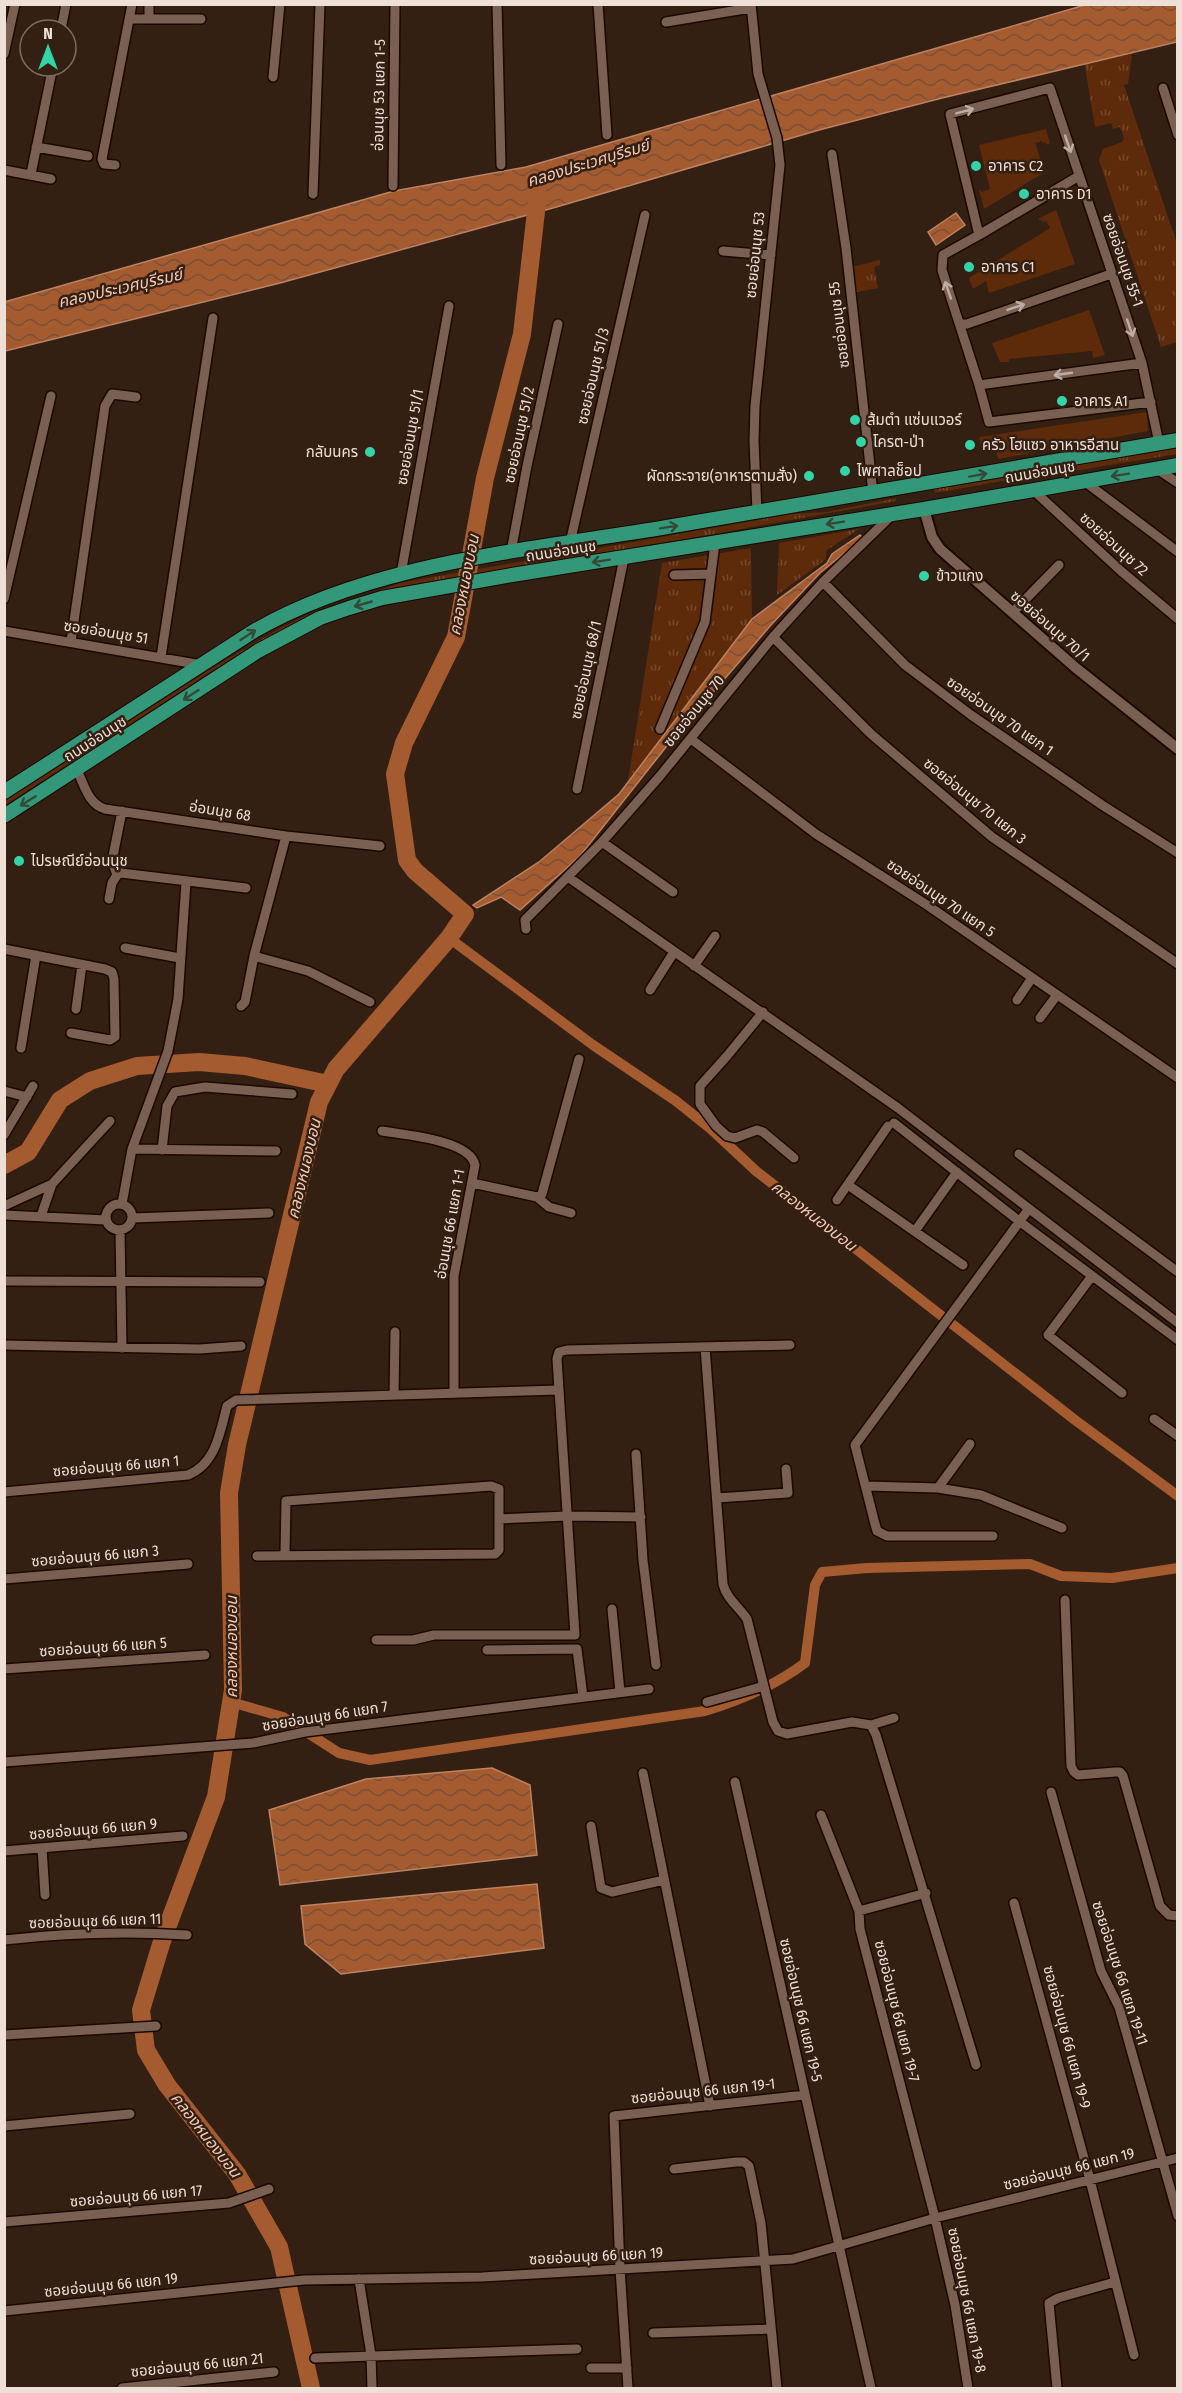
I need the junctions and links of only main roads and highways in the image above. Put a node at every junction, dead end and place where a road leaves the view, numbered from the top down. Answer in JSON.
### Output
{"nodes":[{"id":1,"x":1178,"y":440,"type":"edge"},
{"id":2,"x":1178,"y":465,"type":"edge"},
{"id":3,"x":920,"y":485,"type":"junction"},
{"id":4,"x":924,"y":509,"type":"junction"},
{"id":5,"x":4,"y":792,"type":"edge"},
{"id":6,"x":4,"y":816,"type":"edge"}],
"edges":[{"from":3,"to":1,"type":"main road","name":"ถนนอ่อนนุช","one_way":true},
{"from":2,"to":4,"type":"main road","name":"ถนนอ่อนนุช","one_way":true},
{"from":3,"to":4,"type":"main road"},
{"from":5,"to":3,"type":"main road","name":"ถนนอ่อนนุช","one_way":true},
{"from":4,"to":6,"type":"main road","name":"ถนนอ่อนนุช","one_way":true}]}
